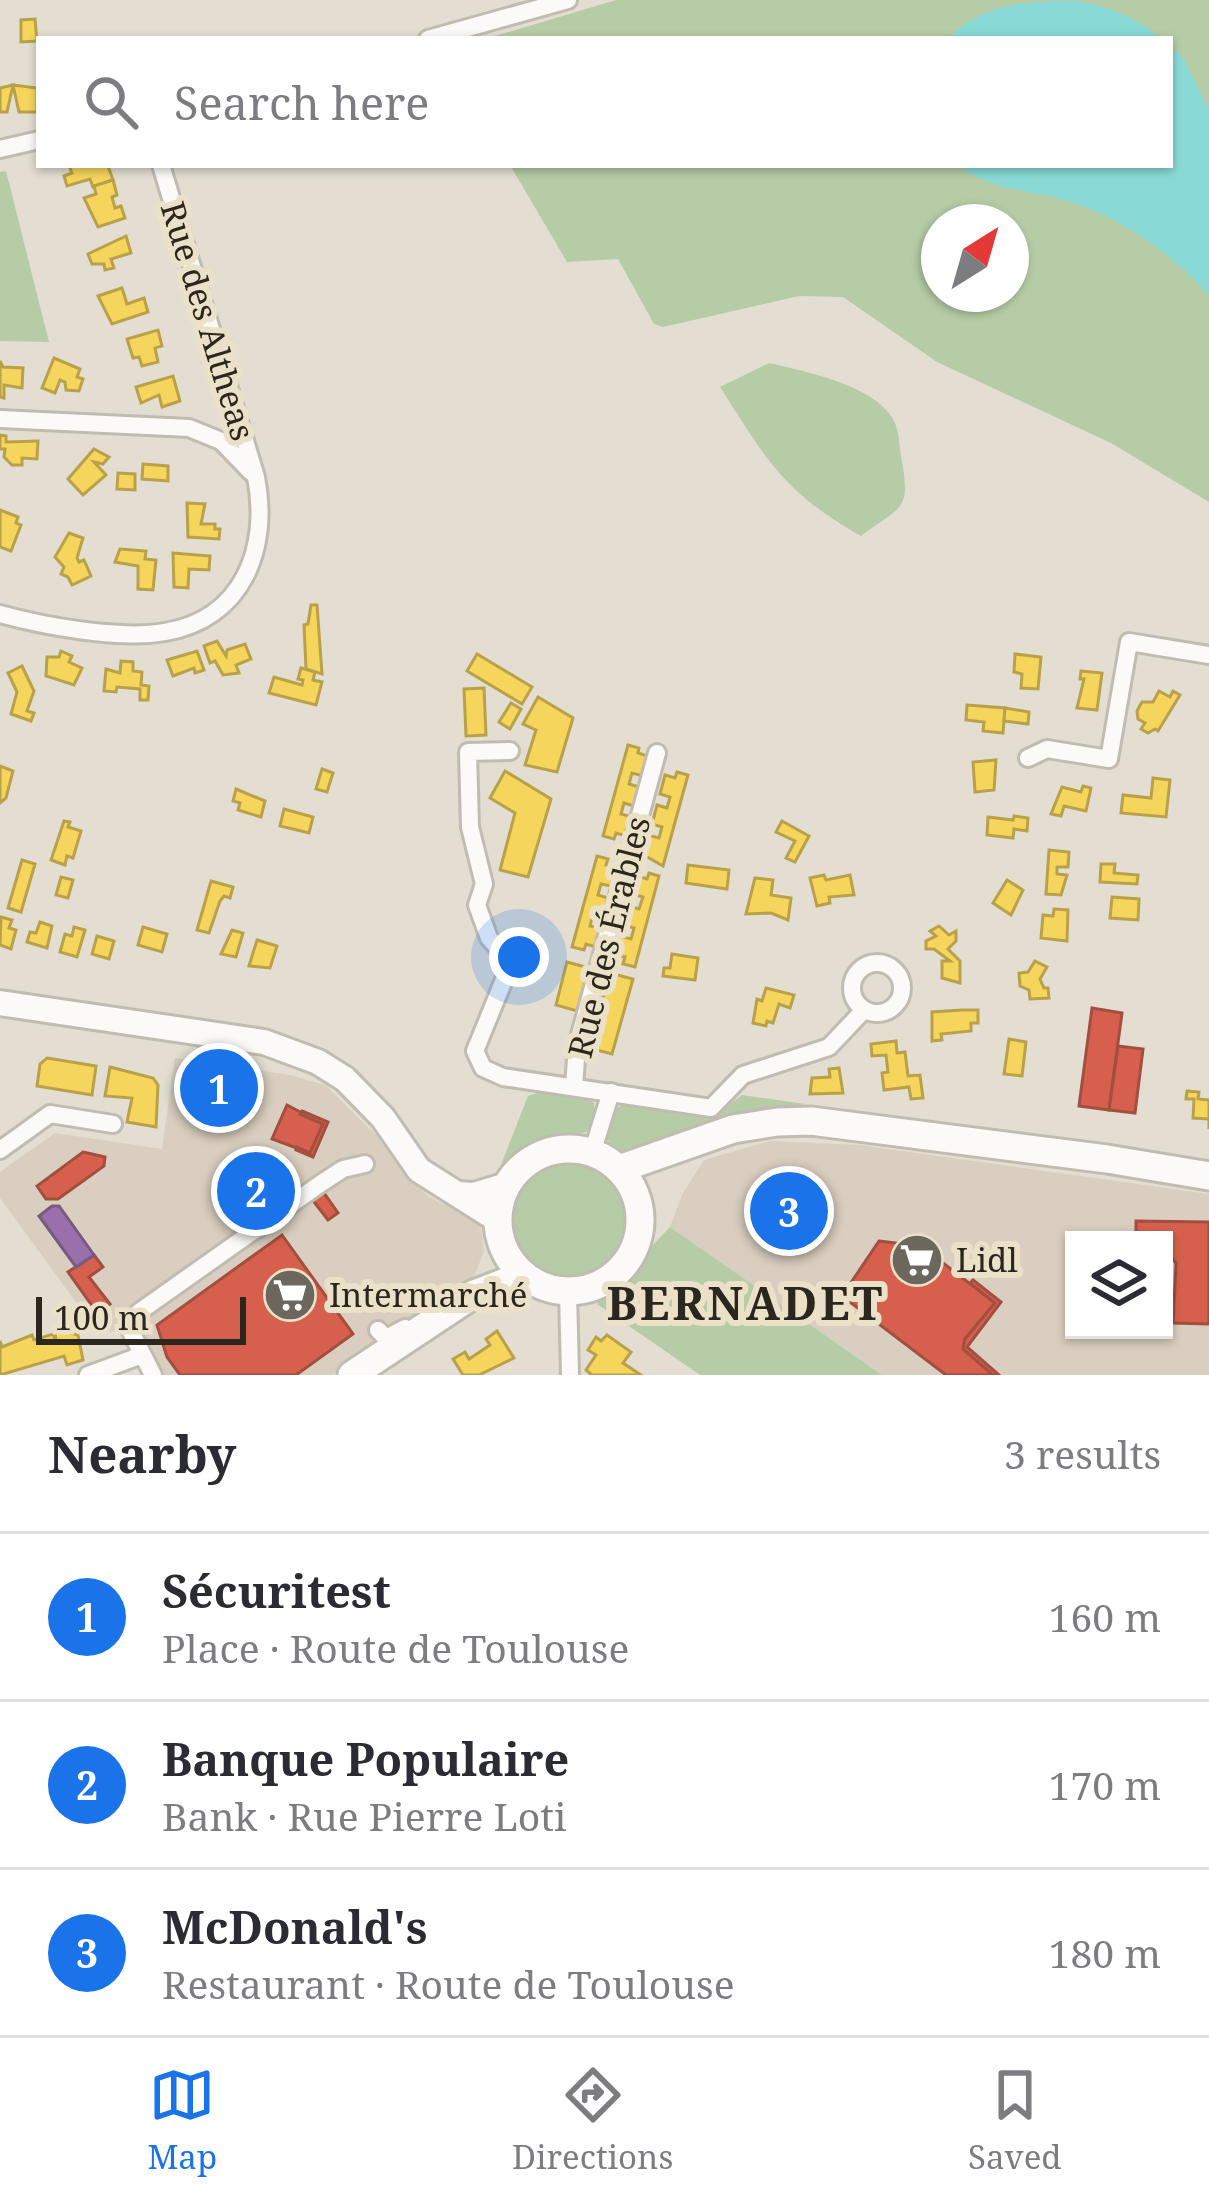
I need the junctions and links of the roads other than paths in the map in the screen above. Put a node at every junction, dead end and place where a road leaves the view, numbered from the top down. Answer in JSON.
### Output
{"nodes":[{"id":1,"x":568,"y":0,"type":"edge"},
{"id":2,"x":439,"y":36,"type":"edge"},
{"id":3,"x":36,"y":141,"type":"edge"},
{"id":4,"x":0,"y":149,"type":"edge"},
{"id":5,"x":162,"y":168,"type":"edge"},
{"id":6,"x":234,"y":402,"type":"junction"},
{"id":7,"x":0,"y":419,"type":"edge"},
{"id":8,"x":189,"y":428,"type":"junction"},
{"id":9,"x":256,"y":478,"type":"junction"},
{"id":10,"x":1,"y":616,"type":"edge"},
{"id":11,"x":1209,"y":655,"type":"edge"},
{"id":12,"x":510,"y":751,"type":"dead end"},
{"id":13,"x":657,"y":753,"type":"dead end"},
{"id":14,"x":1028,"y":758,"type":"dead end"},
{"id":15,"x":0,"y":1003,"type":"edge"},
{"id":16,"x":864,"y":1010,"type":"dead end"},
{"id":17,"x":574,"y":1086,"type":"junction"},
{"id":18,"x":611,"y":1092,"type":"junction"},
{"id":19,"x":113,"y":1124,"type":"dead end"},
{"id":20,"x":685,"y":1147,"type":"junction"},
{"id":21,"x":0,"y":1150,"type":"edge"},
{"id":22,"x":592,"y":1153,"type":"junction"},
{"id":23,"x":365,"y":1163,"type":"dead end"},
{"id":24,"x":619,"y":1169,"type":"junction"},
{"id":25,"x":1206,"y":1176,"type":"edge"},
{"id":26,"x":507,"y":1185,"type":"junction"},
{"id":27,"x":454,"y":1193,"type":"junction"},
{"id":28,"x":639,"y":1204,"type":"junction"},
{"id":29,"x":500,"y":1233,"type":"junction"},
{"id":30,"x":524,"y":1275,"type":"junction"},
{"id":31,"x":568,"y":1291,"type":"junction"},
{"id":32,"x":473,"y":1294,"type":"junction"},
{"id":33,"x":440,"y":1317,"type":"junction"},
{"id":34,"x":378,"y":1330,"type":"dead end"},
{"id":35,"x":142,"y":1355,"type":"junction"},
{"id":36,"x":88,"y":1375,"type":"edge"},
{"id":37,"x":153,"y":1375,"type":"edge"},
{"id":38,"x":352,"y":1375,"type":"edge"},
{"id":39,"x":570,"y":1375,"type":"edge"}],
"edges":[{"from":1,"to":2,"type":"street"},
{"from":3,"to":4,"type":"street"},
{"from":5,"to":6,"type":"street","name":"Rue des Altheas"},
{"from":6,"to":8,"type":"street"},
{"from":6,"to":9,"type":"street","name":"Rue des Altheas"},
{"from":7,"to":8,"type":"street"},
{"from":8,"to":9,"type":"street"},
{"from":9,"to":10,"type":"street","name":"Rue des Altheas"},
{"from":11,"to":14,"type":"street"},
{"from":12,"to":17,"type":"street"},
{"from":13,"to":17,"type":"street","name":"Rue des Érables"},
{"from":15,"to":27,"type":"street"},
{"from":16,"to":18,"type":"street","name":"Rue des Érables"},
{"from":17,"to":18,"type":"street","name":"Rue des Érables"},
{"from":18,"to":22,"type":"street"},
{"from":19,"to":21,"type":"street"},
{"from":20,"to":24,"type":"main road"},
{"from":20,"to":25,"type":"main road"},
{"from":20,"to":28,"type":"main road"},
{"from":22,"to":24,"type":"main road"},
{"from":22,"to":26,"type":"main road"},
{"from":23,"to":35,"type":"street"},
{"from":24,"to":28,"type":"main road"},
{"from":26,"to":27,"type":"street"},
{"from":26,"to":29,"type":"main road"},
{"from":27,"to":29,"type":"street"},
{"from":28,"to":31,"type":"main road"},
{"from":29,"to":30,"type":"main road"},
{"from":29,"to":32,"type":"main road"},
{"from":30,"to":31,"type":"main road"},
{"from":30,"to":32,"type":"main road"},
{"from":31,"to":39,"type":"street"},
{"from":32,"to":33,"type":"main road"},
{"from":33,"to":34,"type":"street"},
{"from":33,"to":38,"type":"main road"},
{"from":35,"to":36,"type":"street"},
{"from":35,"to":37,"type":"street"}]}
